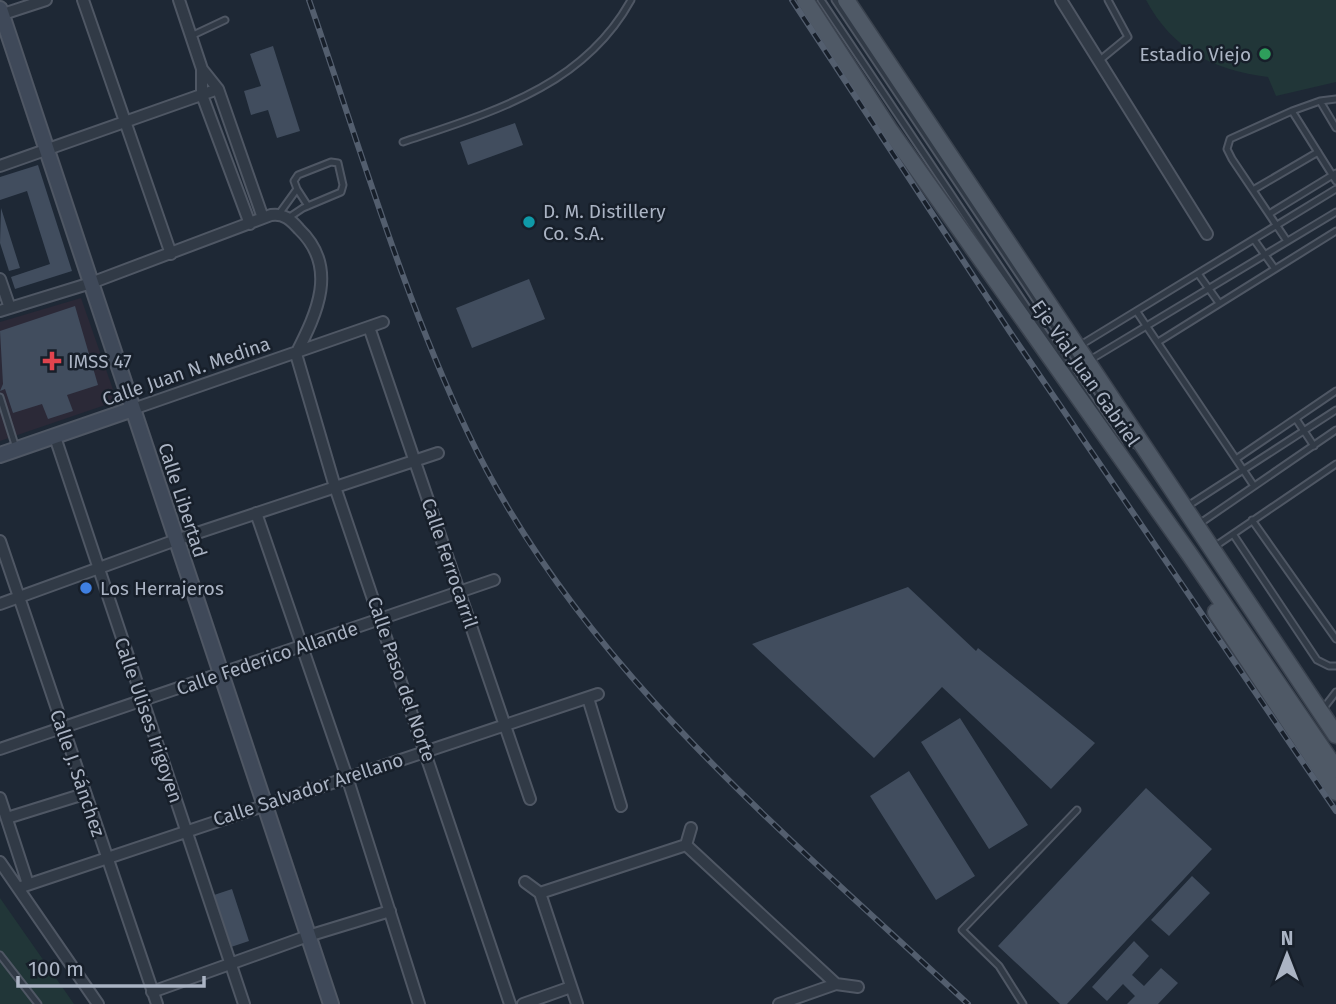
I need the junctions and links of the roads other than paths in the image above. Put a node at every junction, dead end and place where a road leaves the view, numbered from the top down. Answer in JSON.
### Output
{"nodes":[{"id":1,"x":46,"y":0,"type":"edge"},
{"id":2,"x":83,"y":0,"type":"edge"},
{"id":3,"x":179,"y":0,"type":"edge"},
{"id":4,"x":631,"y":0,"type":"edge"},
{"id":5,"x":804,"y":0,"type":"edge"},
{"id":6,"x":821,"y":0,"type":"edge"},
{"id":7,"x":835,"y":0,"type":"edge"},
{"id":8,"x":846,"y":0,"type":"edge"},
{"id":9,"x":1061,"y":0,"type":"edge"},
{"id":10,"x":1108,"y":0,"type":"edge"},
{"id":11,"x":1,"y":13,"type":"edge"},
{"id":12,"x":225,"y":20,"type":"dead end"},
{"id":13,"x":191,"y":36,"type":"junction"},
{"id":14,"x":1100,"y":60,"type":"junction"},
{"id":15,"x":202,"y":69,"type":"junction"},
{"id":16,"x":218,"y":89,"type":"junction"},
{"id":17,"x":202,"y":95,"type":"junction"},
{"id":18,"x":1336,"y":99,"type":"edge"},
{"id":19,"x":1320,"y":101,"type":"junction"},
{"id":20,"x":1292,"y":111,"type":"junction"},
{"id":21,"x":126,"y":122,"type":"junction"},
{"id":22,"x":1336,"y":128,"type":"edge"},
{"id":23,"x":403,"y":142,"type":"dead end"},
{"id":24,"x":46,"y":151,"type":"junction"},
{"id":25,"x":1318,"y":152,"type":"junction"},
{"id":26,"x":0,"y":166,"type":"edge"},
{"id":27,"x":1335,"y":177,"type":"edge"},
{"id":28,"x":297,"y":189,"type":"junction"},
{"id":29,"x":1336,"y":189,"type":"edge"},
{"id":30,"x":1253,"y":190,"type":"junction"},
{"id":31,"x":308,"y":206,"type":"junction"},
{"id":32,"x":1269,"y":214,"type":"junction"},
{"id":33,"x":1335,"y":215,"type":"edge"},
{"id":34,"x":283,"y":216,"type":"junction"},
{"id":35,"x":263,"y":218,"type":"junction"},
{"id":36,"x":250,"y":224,"type":"junction"},
{"id":37,"x":1277,"y":226,"type":"junction"},
{"id":38,"x":1336,"y":231,"type":"edge"},
{"id":39,"x":1207,"y":234,"type":"dead end"},
{"id":40,"x":1255,"y":241,"type":"junction"},
{"id":41,"x":1287,"y":241,"type":"junction"},
{"id":42,"x":171,"y":254,"type":"junction"},
{"id":43,"x":1265,"y":254,"type":"junction"},
{"id":44,"x":1275,"y":269,"type":"junction"},
{"id":45,"x":1199,"y":275,"type":"junction"},
{"id":46,"x":0,"y":279,"type":"edge"},
{"id":47,"x":91,"y":283,"type":"junction"},
{"id":48,"x":1208,"y":289,"type":"junction"},
{"id":49,"x":1219,"y":303,"type":"junction"},
{"id":50,"x":5,"y":309,"type":"edge"},
{"id":51,"x":1137,"y":312,"type":"junction"},
{"id":52,"x":383,"y":322,"type":"dead end"},
{"id":53,"x":1146,"y":326,"type":"junction"},
{"id":54,"x":369,"y":327,"type":"junction"},
{"id":55,"x":1158,"y":342,"type":"junction"},
{"id":56,"x":1077,"y":347,"type":"junction"},
{"id":57,"x":296,"y":354,"type":"junction"},
{"id":58,"x":1087,"y":362,"type":"junction"},
{"id":59,"x":1336,"y":391,"type":"edge"},
{"id":60,"x":0,"y":397,"type":"edge"},
{"id":61,"x":132,"y":409,"type":"junction"},
{"id":62,"x":1336,"y":410,"type":"edge"},
{"id":63,"x":1296,"y":419,"type":"junction"},
{"id":64,"x":1336,"y":430,"type":"edge"},
{"id":65,"x":1304,"y":431,"type":"junction"},
{"id":66,"x":55,"y":437,"type":"junction"},
{"id":67,"x":1314,"y":446,"type":"junction"},
{"id":68,"x":17,"y":449,"type":"junction"},
{"id":69,"x":1146,"y":451,"type":"junction"},
{"id":70,"x":438,"y":453,"type":"dead end"},
{"id":71,"x":0,"y":455,"type":"edge"},
{"id":72,"x":1236,"y":459,"type":"junction"},
{"id":73,"x":1122,"y":461,"type":"junction"},
{"id":74,"x":415,"y":462,"type":"junction"},
{"id":75,"x":1336,"y":464,"type":"edge"},
{"id":76,"x":1245,"y":471,"type":"junction"},
{"id":77,"x":1254,"y":486,"type":"junction"},
{"id":78,"x":335,"y":487,"type":"junction"},
{"id":79,"x":1185,"y":509,"type":"junction"},
{"id":80,"x":256,"y":513,"type":"junction"},
{"id":81,"x":1252,"y":520,"type":"junction"},
{"id":82,"x":1196,"y":525,"type":"junction"},
{"id":83,"x":1233,"y":534,"type":"junction"},
{"id":84,"x":176,"y":540,"type":"junction"},
{"id":85,"x":0,"y":541,"type":"edge"},
{"id":86,"x":1212,"y":548,"type":"junction"},
{"id":87,"x":1190,"y":555,"type":"junction"},
{"id":88,"x":98,"y":570,"type":"junction"},
{"id":89,"x":494,"y":580,"type":"dead end"},
{"id":90,"x":461,"y":592,"type":"junction"},
{"id":91,"x":19,"y":598,"type":"junction"},
{"id":92,"x":0,"y":604,"type":"edge"},
{"id":93,"x":382,"y":618,"type":"junction"},
{"id":94,"x":1336,"y":639,"type":"edge"},
{"id":95,"x":302,"y":646,"type":"junction"},
{"id":96,"x":1336,"y":666,"type":"edge"},
{"id":97,"x":220,"y":673,"type":"junction"},
{"id":98,"x":1336,"y":692,"type":"edge"},
{"id":99,"x":143,"y":700,"type":"junction"},
{"id":100,"x":1321,"y":712,"type":"junction"},
{"id":101,"x":505,"y":724,"type":"junction"},
{"id":102,"x":62,"y":727,"type":"junction"},
{"id":103,"x":1336,"y":735,"type":"edge"},
{"id":104,"x":0,"y":748,"type":"edge"},
{"id":105,"x":426,"y":750,"type":"junction"},
{"id":106,"x":1336,"y":769,"type":"edge"},
{"id":107,"x":347,"y":777,"type":"junction"},
{"id":108,"x":1336,"y":792,"type":"edge"},
{"id":109,"x":84,"y":794,"type":"junction"},
{"id":110,"x":0,"y":798,"type":"edge"},
{"id":111,"x":530,"y":799,"type":"dead end"},
{"id":112,"x":265,"y":804,"type":"junction"},
{"id":113,"x":621,"y":806,"type":"dead end"},
{"id":114,"x":1077,"y":810,"type":"dead end"},
{"id":115,"x":7,"y":818,"type":"junction"},
{"id":116,"x":691,"y":828,"type":"dead end"},
{"id":117,"x":186,"y":830,"type":"junction"},
{"id":118,"x":686,"y":845,"type":"junction"},
{"id":119,"x":107,"y":858,"type":"junction"},
{"id":120,"x":0,"y":862,"type":"edge"},
{"id":121,"x":525,"y":882,"type":"dead end"},
{"id":122,"x":23,"y":886,"type":"junction"},
{"id":123,"x":540,"y":893,"type":"junction"},
{"id":124,"x":390,"y":911,"type":"junction"},
{"id":125,"x":308,"y":936,"type":"junction"},
{"id":126,"x":1,"y":960,"type":"edge"},
{"id":127,"x":231,"y":964,"type":"junction"},
{"id":128,"x":836,"y":984,"type":"junction"},
{"id":129,"x":571,"y":987,"type":"junction"},
{"id":130,"x":858,"y":987,"type":"dead end"},
{"id":131,"x":152,"y":992,"type":"junction"},
{"id":132,"x":573,"y":1003,"type":"edge"},
{"id":133,"x":38,"y":1004,"type":"edge"},
{"id":134,"x":99,"y":1004,"type":"edge"},
{"id":135,"x":157,"y":1004,"type":"edge"},
{"id":136,"x":244,"y":1004,"type":"edge"},
{"id":137,"x":331,"y":1004,"type":"edge"},
{"id":138,"x":419,"y":1004,"type":"edge"},
{"id":139,"x":510,"y":1004,"type":"edge"},
{"id":140,"x":523,"y":1004,"type":"edge"},
{"id":141,"x":779,"y":1004,"type":"edge"},
{"id":142,"x":1023,"y":1004,"type":"edge"}],
"edges":[{"from":1,"to":11,"type":"street"},
{"from":2,"to":21,"type":"street"},
{"from":3,"to":13,"type":"street"},
{"from":4,"to":23,"type":"lane"},
{"from":5,"to":73,"type":"main road","name":"Eje Vial Juan Gabriel"},
{"from":6,"to":73,"type":"lane"},
{"from":7,"to":69,"type":"lane"},
{"from":8,"to":56,"type":"main road","name":"Eje Vial Juan Gabriel"},
{"from":9,"to":14,"type":"street"},
{"from":10,"to":14,"type":"lane"},
{"from":11,"to":24,"type":"street","name":"Calle Libertad"},
{"from":12,"to":13,"type":"lane"},
{"from":13,"to":15,"type":"street"},
{"from":14,"to":39,"type":"street"},
{"from":15,"to":16,"type":"street"},
{"from":15,"to":17,"type":"street"},
{"from":16,"to":17,"type":"street"},
{"from":16,"to":35,"type":"street"},
{"from":17,"to":21,"type":"street"},
{"from":17,"to":36,"type":"street"},
{"from":18,"to":19,"type":"lane"},
{"from":19,"to":20,"type":"lane"},
{"from":19,"to":22,"type":"lane"},
{"from":20,"to":25,"type":"lane"},
{"from":20,"to":30,"type":"lane"},
{"from":21,"to":24,"type":"street"},
{"from":21,"to":42,"type":"street"},
{"from":24,"to":26,"type":"street"},
{"from":24,"to":47,"type":"street","name":"Calle Libertad"},
{"from":25,"to":27,"type":"lane"},
{"from":25,"to":30,"type":"lane"},
{"from":27,"to":32,"type":"lane"},
{"from":28,"to":31,"type":"lane"},
{"from":28,"to":31,"type":"lane"},
{"from":28,"to":34,"type":"lane"},
{"from":29,"to":37,"type":"lane"},
{"from":30,"to":32,"type":"lane"},
{"from":31,"to":34,"type":"lane"},
{"from":32,"to":37,"type":"lane"},
{"from":33,"to":41,"type":"lane"},
{"from":34,"to":35,"type":"street"},
{"from":34,"to":57,"type":"street"},
{"from":35,"to":36,"type":"street"},
{"from":36,"to":42,"type":"street"},
{"from":37,"to":40,"type":"lane"},
{"from":37,"to":41,"type":"lane"},
{"from":38,"to":44,"type":"lane"},
{"from":40,"to":43,"type":"lane"},
{"from":40,"to":45,"type":"lane"},
{"from":41,"to":43,"type":"lane"},
{"from":42,"to":47,"type":"street"},
{"from":43,"to":44,"type":"lane"},
{"from":43,"to":48,"type":"lane"},
{"from":44,"to":49,"type":"lane"},
{"from":45,"to":48,"type":"lane"},
{"from":45,"to":51,"type":"lane"},
{"from":46,"to":50,"type":"street"},
{"from":47,"to":50,"type":"street"},
{"from":47,"to":61,"type":"street","name":"Calle Libertad"},
{"from":48,"to":49,"type":"lane"},
{"from":48,"to":53,"type":"lane"},
{"from":49,"to":55,"type":"lane"},
{"from":51,"to":53,"type":"lane"},
{"from":51,"to":56,"type":"lane"},
{"from":52,"to":54,"type":"street","name":"Calle Juan N. Medina"},
{"from":53,"to":55,"type":"lane"},
{"from":53,"to":58,"type":"lane"},
{"from":54,"to":57,"type":"street","name":"Calle Juan N. Medina"},
{"from":54,"to":74,"type":"street","name":"Calle Ferrocarril"},
{"from":55,"to":72,"type":"lane"},
{"from":56,"to":58,"type":"main road","name":"Eje Vial Juan Gabriel"},
{"from":57,"to":61,"type":"street","name":"Calle Juan N. Medina"},
{"from":57,"to":78,"type":"street","name":"Calle Paso del Norte"},
{"from":58,"to":69,"type":"main road","name":"Eje Vial Juan Gabriel"},
{"from":59,"to":63,"type":"lane"},
{"from":60,"to":68,"type":"lane"},
{"from":61,"to":66,"type":"street","name":"Calle Juan N. Medina"},
{"from":61,"to":84,"type":"street","name":"Calle Libertad"},
{"from":62,"to":65,"type":"lane"},
{"from":63,"to":65,"type":"lane"},
{"from":63,"to":72,"type":"lane"},
{"from":64,"to":67,"type":"lane"},
{"from":65,"to":67,"type":"lane"},
{"from":65,"to":76,"type":"lane"},
{"from":66,"to":68,"type":"street","name":"Calle Juan N. Medina"},
{"from":66,"to":88,"type":"street","name":"Calle Ulises Irigoyen"},
{"from":67,"to":77,"type":"lane"},
{"from":68,"to":71,"type":"street","name":"Calle Juan N. Medina"},
{"from":69,"to":79,"type":"main road","name":"Eje Vial Juan Gabriel"},
{"from":70,"to":74,"type":"street"},
{"from":72,"to":76,"type":"lane"},
{"from":73,"to":87,"type":"main road","name":"Eje Vial Juan Gabriel"},
{"from":74,"to":78,"type":"street"},
{"from":74,"to":90,"type":"street","name":"Calle Ferrocarril"},
{"from":75,"to":81,"type":"lane"},
{"from":76,"to":77,"type":"lane"},
{"from":76,"to":79,"type":"lane"},
{"from":77,"to":82,"type":"lane"},
{"from":78,"to":80,"type":"street"},
{"from":78,"to":93,"type":"street","name":"Calle Paso del Norte"},
{"from":79,"to":82,"type":"main road","name":"Eje Vial Juan Gabriel"},
{"from":80,"to":84,"type":"street"},
{"from":80,"to":95,"type":"street"},
{"from":81,"to":83,"type":"lane"},
{"from":81,"to":94,"type":"lane"},
{"from":82,"to":86,"type":"main road","name":"Eje Vial Juan Gabriel"},
{"from":83,"to":86,"type":"lane"},
{"from":83,"to":96,"type":"lane"},
{"from":84,"to":88,"type":"street"},
{"from":84,"to":97,"type":"street","name":"Calle Libertad"},
{"from":85,"to":91,"type":"street","name":"Calle J. Sánchez"},
{"from":86,"to":100,"type":"main road","name":"Eje Vial Juan Gabriel"},
{"from":87,"to":106,"type":"main road","name":"Eje Vial Juan Gabriel"},
{"from":87,"to":108,"type":"main road"},
{"from":88,"to":91,"type":"street"},
{"from":88,"to":99,"type":"street","name":"Calle Ulises Irigoyen"},
{"from":89,"to":90,"type":"street","name":"Calle Federico Allande"},
{"from":90,"to":93,"type":"street","name":"Calle Federico Allande"},
{"from":90,"to":101,"type":"street","name":"Calle Ferrocarril"},
{"from":91,"to":92,"type":"street"},
{"from":91,"to":102,"type":"street","name":"Calle J. Sánchez"},
{"from":93,"to":95,"type":"street","name":"Calle Federico Allande"},
{"from":93,"to":105,"type":"street","name":"Calle Paso del Norte"},
{"from":95,"to":97,"type":"street","name":"Calle Federico Allande"},
{"from":95,"to":107,"type":"street"},
{"from":97,"to":99,"type":"street","name":"Calle Federico Allande"},
{"from":97,"to":112,"type":"street","name":"Calle Libertad"},
{"from":98,"to":100,"type":"lane"},
{"from":99,"to":102,"type":"street","name":"Calle Federico Allande"},
{"from":99,"to":117,"type":"street","name":"Calle Ulises Irigoyen"},
{"from":100,"to":103,"type":"main road","name":"Eje Vial Juan Gabriel"},
{"from":101,"to":105,"type":"street","name":"Calle Salvador Arellano"},
{"from":101,"to":111,"type":"street","name":"Calle Ferrocarril"},
{"from":101,"to":113,"type":"street","name":"Calle Salvador Arellano"},
{"from":102,"to":104,"type":"street","name":"Calle Federico Allande"},
{"from":102,"to":109,"type":"street","name":"Calle J. Sánchez"},
{"from":105,"to":107,"type":"street","name":"Calle Salvador Arellano"},
{"from":105,"to":139,"type":"street","name":"Calle Paso del Norte"},
{"from":107,"to":112,"type":"street","name":"Calle Salvador Arellano"},
{"from":107,"to":124,"type":"street"},
{"from":109,"to":115,"type":"street"},
{"from":109,"to":119,"type":"street","name":"Calle J. Sánchez"},
{"from":110,"to":115,"type":"street"},
{"from":112,"to":117,"type":"street","name":"Calle Salvador Arellano"},
{"from":112,"to":125,"type":"street","name":"Calle Libertad"},
{"from":114,"to":142,"type":"lane"},
{"from":115,"to":122,"type":"street"},
{"from":116,"to":118,"type":"street"},
{"from":117,"to":119,"type":"street","name":"Calle Salvador Arellano"},
{"from":117,"to":127,"type":"street","name":"Calle Ulises Irigoyen"},
{"from":118,"to":123,"type":"street"},
{"from":118,"to":128,"type":"street"},
{"from":119,"to":122,"type":"street","name":"Calle Salvador Arellano"},
{"from":119,"to":131,"type":"street","name":"Calle J. Sánchez"},
{"from":120,"to":122,"type":"street"},
{"from":121,"to":123,"type":"street"},
{"from":122,"to":134,"type":"street"},
{"from":123,"to":129,"type":"street"},
{"from":124,"to":125,"type":"street"},
{"from":124,"to":138,"type":"street"},
{"from":125,"to":127,"type":"street"},
{"from":125,"to":137,"type":"street","name":"Calle Libertad"},
{"from":126,"to":133,"type":"lane"},
{"from":127,"to":131,"type":"street"},
{"from":127,"to":136,"type":"street","name":"Calle Ulises Irigoyen"},
{"from":128,"to":130,"type":"street"},
{"from":128,"to":141,"type":"street"},
{"from":129,"to":132,"type":"street"},
{"from":129,"to":140,"type":"street"},
{"from":131,"to":135,"type":"street","name":"Calle J. Sánchez"}]}
